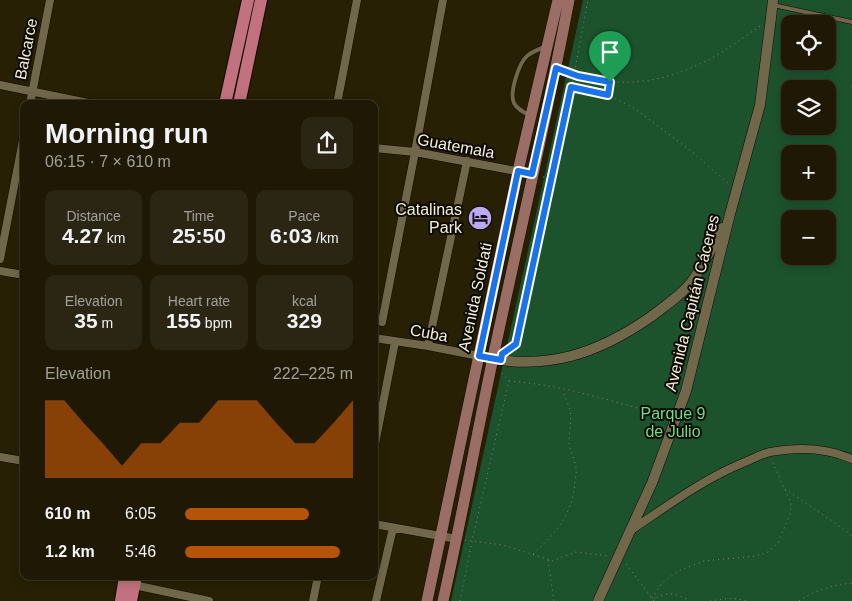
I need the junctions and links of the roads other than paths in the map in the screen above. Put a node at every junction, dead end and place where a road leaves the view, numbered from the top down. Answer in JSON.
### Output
{"nodes":[{"id":1,"x":50,"y":0,"type":"edge"},
{"id":2,"x":248,"y":0,"type":"edge"},
{"id":3,"x":262,"y":0,"type":"edge"},
{"id":4,"x":357,"y":0,"type":"edge"},
{"id":5,"x":443,"y":0,"type":"edge"},
{"id":6,"x":558,"y":0,"type":"edge"},
{"id":7,"x":569,"y":0,"type":"edge"},
{"id":8,"x":771,"y":2,"type":"edge"},
{"id":9,"x":852,"y":22,"type":"edge"},
{"id":10,"x":547,"y":47,"type":"junction"},
{"id":11,"x":0,"y":85,"type":"edge"},
{"id":12,"x":32,"y":91,"type":"junction"},
{"id":13,"x":31,"y":100,"type":"edge"},
{"id":14,"x":75,"y":100,"type":"edge"},
{"id":15,"x":227,"y":100,"type":"edge"},
{"id":16,"x":240,"y":100,"type":"edge"},
{"id":17,"x":337,"y":100,"type":"edge"},
{"id":18,"x":531,"y":115,"type":"junction"},
{"id":19,"x":378,"y":148,"type":"edge"},
{"id":20,"x":415,"y":152,"type":"junction"},
{"id":21,"x":20,"y":156,"type":"edge"},
{"id":22,"x":467,"y":161,"type":"junction"},
{"id":23,"x":518,"y":171,"type":"junction"},
{"id":24,"x":532,"y":174,"type":"junction"},
{"id":25,"x":730,"y":214,"type":"junction"},
{"id":26,"x":0,"y":258,"type":"edge"},
{"id":27,"x":0,"y":271,"type":"edge"},
{"id":28,"x":20,"y":274,"type":"edge"},
{"id":29,"x":382,"y":322,"type":"dead end"},
{"id":30,"x":378,"y":339,"type":"edge"},
{"id":31,"x":395,"y":342,"type":"junction"},
{"id":32,"x":428,"y":346,"type":"junction"},
{"id":33,"x":479,"y":356,"type":"junction"},
{"id":34,"x":497,"y":360,"type":"junction"},
{"id":35,"x":378,"y":429,"type":"edge"},
{"id":36,"x":0,"y":456,"type":"edge"},
{"id":37,"x":852,"y":459,"type":"edge"},
{"id":38,"x":20,"y":460,"type":"edge"},
{"id":39,"x":378,"y":525,"type":"edge"},
{"id":40,"x":393,"y":528,"type":"junction"},
{"id":41,"x":630,"y":531,"type":"junction"},
{"id":42,"x":441,"y":536,"type":"junction"},
{"id":43,"x":457,"y":539,"type":"junction"},
{"id":44,"x":131,"y":580,"type":"edge"},
{"id":45,"x":132,"y":580,"type":"edge"},
{"id":46,"x":136,"y":580,"type":"edge"},
{"id":47,"x":317,"y":580,"type":"edge"},
{"id":48,"x":120,"y":601,"type":"edge"},
{"id":49,"x":132,"y":601,"type":"edge"},
{"id":50,"x":209,"y":601,"type":"edge"},
{"id":51,"x":313,"y":601,"type":"edge"},
{"id":52,"x":376,"y":601,"type":"edge"},
{"id":53,"x":427,"y":601,"type":"edge"},
{"id":54,"x":443,"y":601,"type":"edge"},
{"id":55,"x":598,"y":601,"type":"edge"}],
"edges":[{"from":1,"to":12,"type":"street","name":"Balcarce"},
{"from":2,"to":15,"type":"main road"},
{"from":3,"to":16,"type":"main road"},
{"from":4,"to":17,"type":"street"},
{"from":5,"to":20,"type":"street"},
{"from":6,"to":10,"type":"main road","name":"Avenida Soldati"},
{"from":7,"to":24,"type":"main road","name":"Avenida Soldati"},
{"from":8,"to":9,"type":"lane"},
{"from":8,"to":25,"type":"street","name":"Avenida Capitán Cáceres"},
{"from":10,"to":18,"type":"main road","name":"Avenida Soldati"},
{"from":10,"to":18,"type":"lane"},
{"from":11,"to":12,"type":"street"},
{"from":12,"to":13,"type":"street","name":"Balcarce"},
{"from":12,"to":14,"type":"street"},
{"from":18,"to":23,"type":"main road","name":"Avenida Soldati"},
{"from":19,"to":20,"type":"street","name":"Guatemala"},
{"from":20,"to":22,"type":"street","name":"Guatemala"},
{"from":20,"to":29,"type":"street"},
{"from":21,"to":26,"type":"street"},
{"from":22,"to":23,"type":"street","name":"Guatemala"},
{"from":22,"to":32,"type":"street"},
{"from":23,"to":24,"type":"street","name":"Guatemala"},
{"from":23,"to":33,"type":"main road","name":"Avenida Soldati"},
{"from":24,"to":34,"type":"main road","name":"Avenida Soldati"},
{"from":25,"to":34,"type":"street"},
{"from":25,"to":41,"type":"street","name":"Avenida Capitán Cáceres"},
{"from":27,"to":28,"type":"street"},
{"from":30,"to":31,"type":"street","name":"Cuba"},
{"from":31,"to":32,"type":"street","name":"Cuba"},
{"from":31,"to":35,"type":"street"},
{"from":32,"to":33,"type":"street","name":"Cuba"},
{"from":33,"to":34,"type":"street"},
{"from":33,"to":42,"type":"main road","name":"Avenida Soldati"},
{"from":34,"to":43,"type":"main road","name":"Avenida Soldati"},
{"from":36,"to":38,"type":"street"},
{"from":37,"to":41,"type":"street"},
{"from":39,"to":40,"type":"street"},
{"from":40,"to":42,"type":"street"},
{"from":40,"to":52,"type":"street"},
{"from":41,"to":55,"type":"street","name":"Avenida Capitán Cáceres"},
{"from":42,"to":43,"type":"street"},
{"from":42,"to":53,"type":"main road","name":"Avenida Soldati"},
{"from":43,"to":54,"type":"main road","name":"Avenida Soldati"},
{"from":44,"to":48,"type":"main road"},
{"from":45,"to":49,"type":"main road"},
{"from":46,"to":50,"type":"street"},
{"from":47,"to":51,"type":"street"}]}
